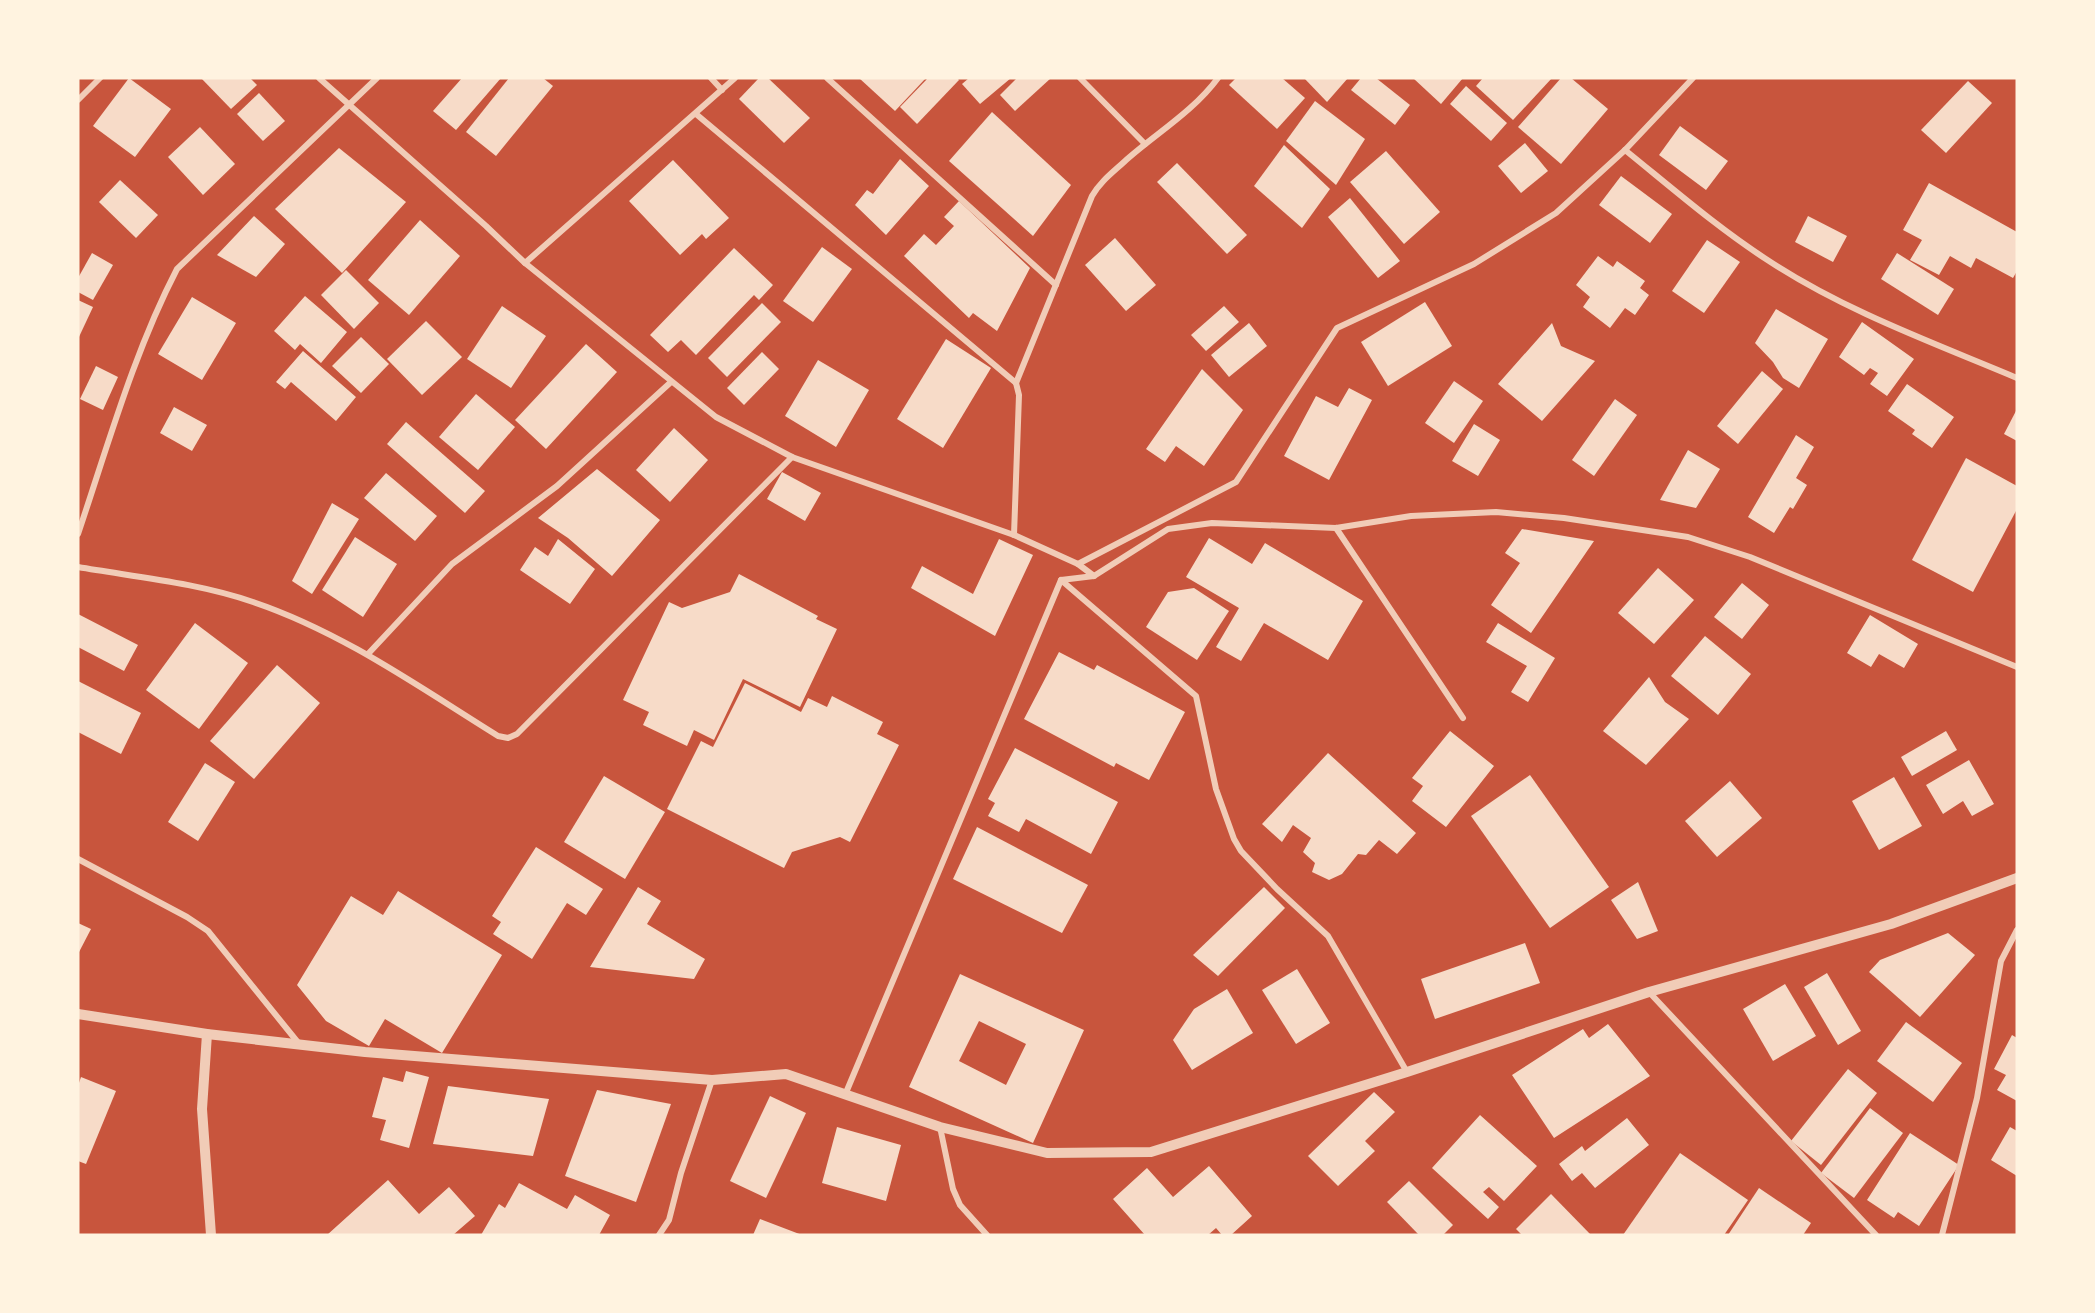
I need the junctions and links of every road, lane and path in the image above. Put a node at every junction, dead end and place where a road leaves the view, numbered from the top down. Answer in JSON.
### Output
{"nodes":[{"id":1,"x":100,"y":78,"type":"edge"},
{"id":2,"x":319,"y":78,"type":"edge"},
{"id":3,"x":377,"y":78,"type":"edge"},
{"id":4,"x":711,"y":78,"type":"edge"},
{"id":5,"x":735,"y":78,"type":"edge"},
{"id":6,"x":827,"y":78,"type":"edge"},
{"id":7,"x":1080,"y":78,"type":"edge"},
{"id":8,"x":1218,"y":78,"type":"edge"},
{"id":9,"x":1693,"y":78,"type":"edge"},
{"id":10,"x":722,"y":90,"type":"junction"},
{"id":11,"x":78,"y":100,"type":"edge"},
{"id":12,"x":350,"y":105,"type":"junction"},
{"id":13,"x":696,"y":114,"type":"junction"},
{"id":14,"x":1145,"y":144,"type":"junction"},
{"id":15,"x":1625,"y":150,"type":"junction"},
{"id":16,"x":525,"y":263,"type":"junction"},
{"id":17,"x":1056,"y":285,"type":"junction"},
{"id":18,"x":2017,"y":378,"type":"edge"},
{"id":19,"x":671,"y":382,"type":"junction"},
{"id":20,"x":1016,"y":382,"type":"junction"},
{"id":21,"x":792,"y":457,"type":"junction"},
{"id":22,"x":1336,"y":528,"type":"junction"},
{"id":23,"x":78,"y":534,"type":"edge"},
{"id":24,"x":1014,"y":535,"type":"junction"},
{"id":25,"x":1078,"y":564,"type":"junction"},
{"id":26,"x":78,"y":567,"type":"edge"},
{"id":27,"x":1094,"y":576,"type":"junction"},
{"id":28,"x":1061,"y":579,"type":"junction"},
{"id":29,"x":368,"y":654,"type":"junction"},
{"id":30,"x":2017,"y":667,"type":"edge"},
{"id":31,"x":1463,"y":718,"type":"dead end"},
{"id":32,"x":78,"y":859,"type":"edge"},
{"id":33,"x":2017,"y":878,"type":"edge"},
{"id":34,"x":2017,"y":930,"type":"edge"},
{"id":35,"x":1649,"y":992,"type":"junction"},
{"id":36,"x":78,"y":1014,"type":"edge"},
{"id":37,"x":207,"y":1034,"type":"junction"},
{"id":38,"x":301,"y":1046,"type":"junction"},
{"id":39,"x":1407,"y":1072,"type":"junction"},
{"id":40,"x":712,"y":1080,"type":"junction"},
{"id":41,"x":845,"y":1095,"type":"junction"},
{"id":42,"x":940,"y":1127,"type":"junction"},
{"id":43,"x":211,"y":1235,"type":"edge"},
{"id":44,"x":659,"y":1235,"type":"edge"},
{"id":45,"x":987,"y":1235,"type":"edge"},
{"id":46,"x":1876,"y":1235,"type":"edge"},
{"id":47,"x":1942,"y":1235,"type":"edge"}],
"edges":[{"from":1,"to":11,"type":"street"},
{"from":2,"to":12,"type":"street"},
{"from":3,"to":12,"type":"street"},
{"from":4,"to":10,"type":"street"},
{"from":5,"to":10,"type":"street"},
{"from":6,"to":17,"type":"street"},
{"from":7,"to":14,"type":"street"},
{"from":8,"to":14,"type":"street"},
{"from":9,"to":15,"type":"street"},
{"from":10,"to":13,"type":"street"},
{"from":12,"to":16,"type":"street"},
{"from":12,"to":23,"type":"street"},
{"from":13,"to":16,"type":"street"},
{"from":13,"to":20,"type":"street"},
{"from":14,"to":17,"type":"street"},
{"from":15,"to":18,"type":"street"},
{"from":15,"to":25,"type":"street"},
{"from":16,"to":19,"type":"street"},
{"from":17,"to":20,"type":"street"},
{"from":19,"to":21,"type":"street"},
{"from":19,"to":29,"type":"street"},
{"from":20,"to":24,"type":"street"},
{"from":21,"to":24,"type":"street"},
{"from":21,"to":29,"type":"street"},
{"from":22,"to":27,"type":"street"},
{"from":22,"to":30,"type":"street"},
{"from":22,"to":31,"type":"street"},
{"from":24,"to":25,"type":"street"},
{"from":25,"to":27,"type":"street"},
{"from":26,"to":29,"type":"street"},
{"from":27,"to":28,"type":"street"},
{"from":28,"to":39,"type":"street"},
{"from":28,"to":41,"type":"street"},
{"from":32,"to":38,"type":"street"},
{"from":33,"to":35,"type":"street"},
{"from":34,"to":47,"type":"street"},
{"from":35,"to":39,"type":"street"},
{"from":35,"to":46,"type":"street"},
{"from":36,"to":37,"type":"street"},
{"from":37,"to":38,"type":"street"},
{"from":37,"to":43,"type":"street"},
{"from":38,"to":40,"type":"street"},
{"from":39,"to":42,"type":"street"},
{"from":40,"to":41,"type":"street"},
{"from":40,"to":44,"type":"street"},
{"from":41,"to":42,"type":"street"},
{"from":42,"to":45,"type":"street"}]}
